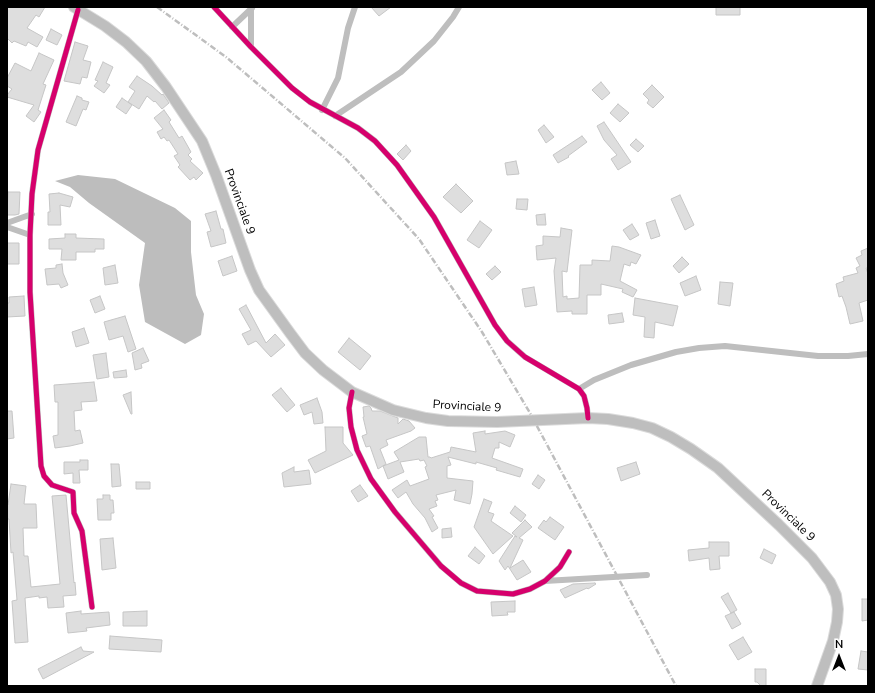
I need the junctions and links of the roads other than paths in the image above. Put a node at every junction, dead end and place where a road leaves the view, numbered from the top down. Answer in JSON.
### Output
{"nodes":[{"id":1,"x":214,"y":7,"type":"edge"},
{"id":2,"x":355,"y":7,"type":"edge"},
{"id":3,"x":459,"y":7,"type":"edge"},
{"id":4,"x":76,"y":8,"type":"edge"},
{"id":5,"x":252,"y":8,"type":"edge"},
{"id":6,"x":232,"y":27,"type":"junction"},
{"id":7,"x":251,"y":47,"type":"junction"},
{"id":8,"x":322,"y":110,"type":"junction"},
{"id":9,"x":335,"y":116,"type":"junction"},
{"id":10,"x":32,"y":214,"type":"junction"},
{"id":11,"x":7,"y":223,"type":"edge"},
{"id":12,"x":7,"y":226,"type":"edge"},
{"id":13,"x":30,"y":236,"type":"junction"},
{"id":14,"x":868,"y":354,"type":"edge"},
{"id":15,"x":578,"y":389,"type":"junction"},
{"id":16,"x":352,"y":392,"type":"junction"},
{"id":17,"x":588,"y":418,"type":"junction"},
{"id":18,"x":569,"y":552,"type":"dead end"},
{"id":19,"x":647,"y":575,"type":"dead end"},
{"id":20,"x":545,"y":581,"type":"junction"},
{"id":21,"x":92,"y":607,"type":"dead end"},
{"id":22,"x":817,"y":686,"type":"edge"}],
"edges":[{"from":1,"to":6,"type":"street"},
{"from":2,"to":8,"type":"street"},
{"from":3,"to":9,"type":"street"},
{"from":4,"to":10,"type":"street"},
{"from":4,"to":16,"type":"main road","name":"Provinciale 9"},
{"from":5,"to":6,"type":"street"},
{"from":5,"to":7,"type":"street"},
{"from":6,"to":7,"type":"street"},
{"from":7,"to":8,"type":"street"},
{"from":8,"to":9,"type":"street"},
{"from":9,"to":15,"type":"street"},
{"from":10,"to":11,"type":"street"},
{"from":10,"to":13,"type":"street"},
{"from":12,"to":13,"type":"street"},
{"from":13,"to":21,"type":"street"},
{"from":14,"to":15,"type":"street"},
{"from":15,"to":17,"type":"street"},
{"from":16,"to":17,"type":"main road","name":"Provinciale 9"},
{"from":16,"to":20,"type":"street"},
{"from":17,"to":22,"type":"main road","name":"Provinciale 9"},
{"from":18,"to":20,"type":"street"},
{"from":19,"to":20,"type":"street"}]}
